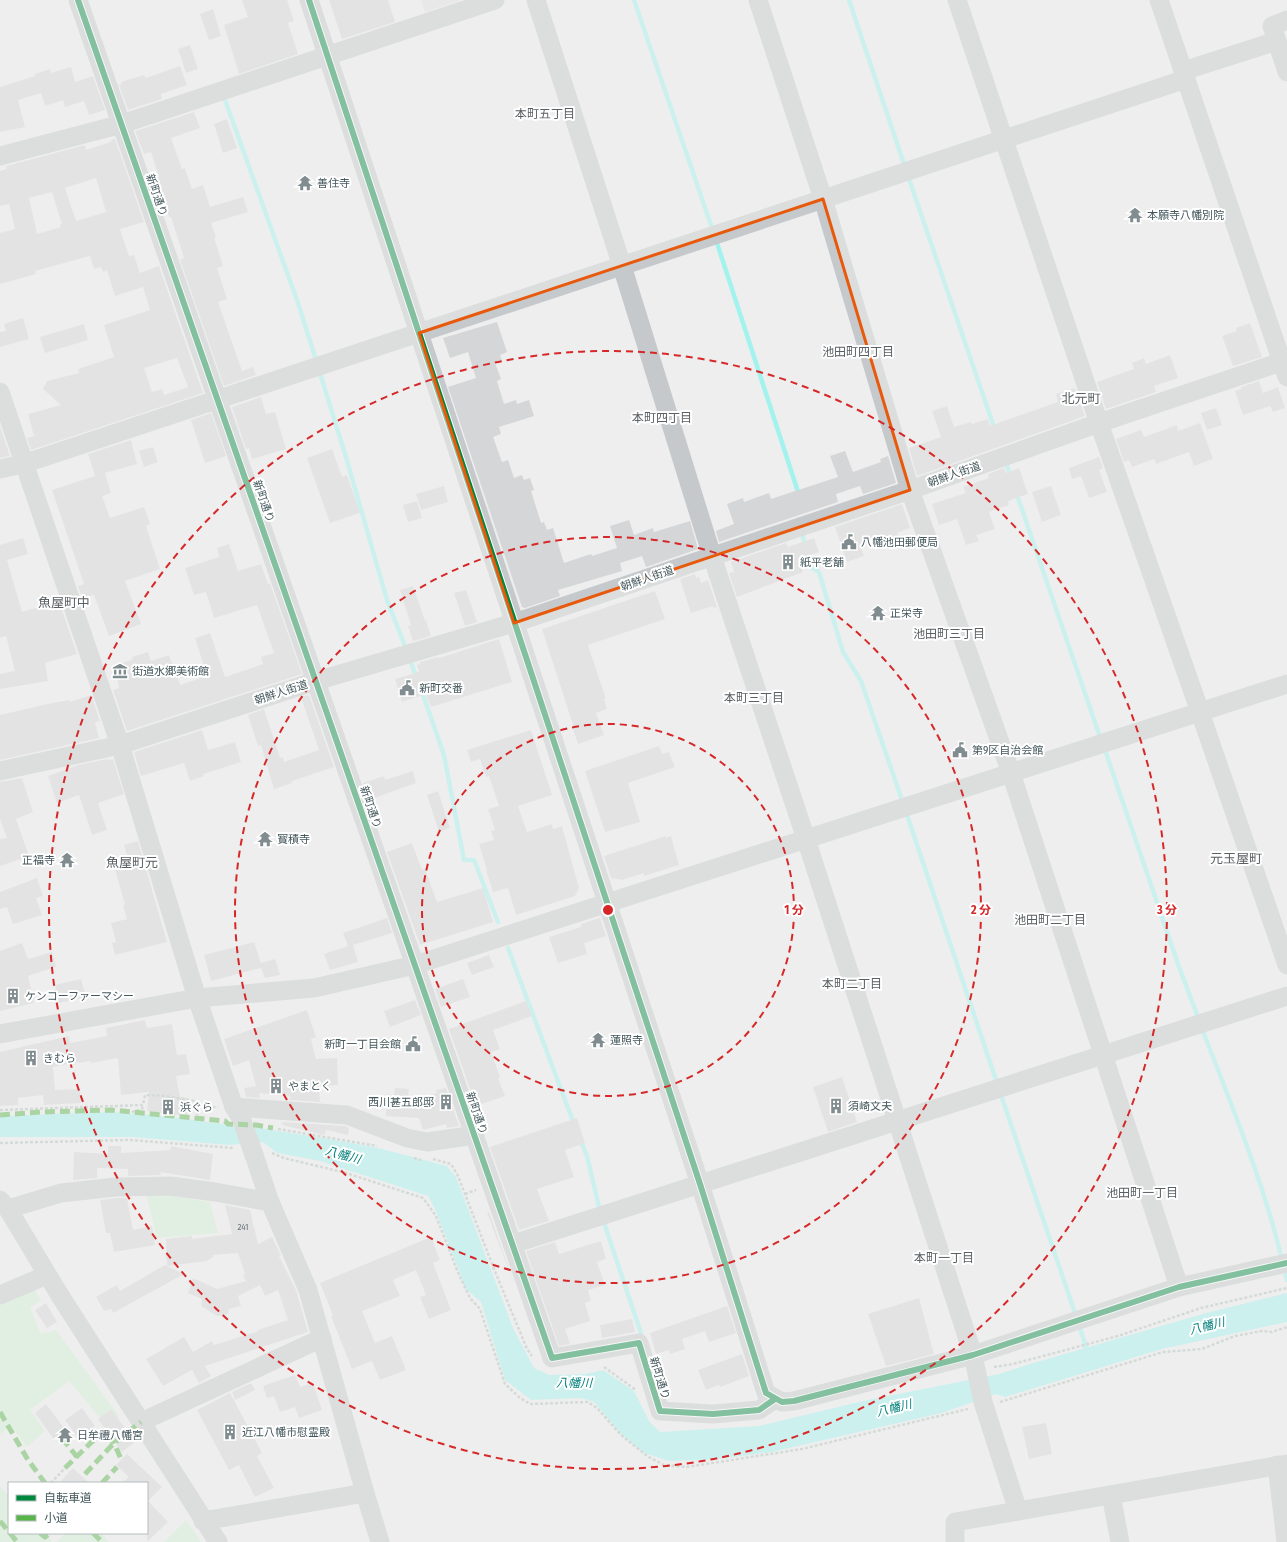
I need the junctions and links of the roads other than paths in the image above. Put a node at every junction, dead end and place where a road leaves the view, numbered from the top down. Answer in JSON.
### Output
{"nodes":[{"id":1,"x":78,"y":0,"type":"edge"},
{"id":2,"x":309,"y":0,"type":"edge"},
{"id":3,"x":495,"y":0,"type":"edge"},
{"id":4,"x":536,"y":0,"type":"edge"},
{"id":5,"x":758,"y":0,"type":"edge"},
{"id":6,"x":957,"y":0,"type":"edge"},
{"id":7,"x":1159,"y":0,"type":"edge"},
{"id":8,"x":1287,"y":20,"type":"edge"},
{"id":9,"x":1277,"y":41,"type":"junction"},
{"id":10,"x":328,"y":56,"type":"junction"},
{"id":11,"x":1287,"y":72,"type":"edge"},
{"id":12,"x":1185,"y":75,"type":"junction"},
{"id":13,"x":122,"y":124,"type":"junction"},
{"id":14,"x":1005,"y":139,"type":"junction"},
{"id":15,"x":0,"y":156,"type":"edge"},
{"id":16,"x":823,"y":199,"type":"junction"},
{"id":17,"x":622,"y":266,"type":"junction"},
{"id":18,"x":419,"y":333,"type":"junction"},
{"id":19,"x":1285,"y":366,"type":"edge"},
{"id":20,"x":0,"y":392,"type":"edge"},
{"id":21,"x":218,"y":400,"type":"junction"},
{"id":22,"x":1099,"y":423,"type":"junction"},
{"id":23,"x":23,"y":464,"type":"junction"},
{"id":24,"x":0,"y":469,"type":"edge"},
{"id":25,"x":910,"y":490,"type":"junction"},
{"id":26,"x":712,"y":556,"type":"junction"},
{"id":27,"x":514,"y":623,"type":"junction"},
{"id":28,"x":316,"y":681,"type":"junction"},
{"id":29,"x":1287,"y":684,"type":"edge"},
{"id":30,"x":1200,"y":712,"type":"junction"},
{"id":31,"x":120,"y":745,"type":"junction"},
{"id":32,"x":0,"y":771,"type":"edge"},
{"id":33,"x":1011,"y":773,"type":"junction"},
{"id":34,"x":806,"y":839,"type":"junction"},
{"id":35,"x":607,"y":903,"type":"junction"},
{"id":36,"x":415,"y":965,"type":"junction"},
{"id":37,"x":1287,"y":965,"type":"edge"},
{"id":38,"x":1287,"y":996,"type":"edge"},
{"id":39,"x":197,"y":998,"type":"junction"},
{"id":40,"x":0,"y":1034,"type":"edge"},
{"id":41,"x":1103,"y":1055,"type":"junction"},
{"id":42,"x":237,"y":1113,"type":"junction"},
{"id":43,"x":897,"y":1121,"type":"junction"},
{"id":44,"x":475,"y":1135,"type":"junction"},
{"id":45,"x":700,"y":1184,"type":"junction"},
{"id":46,"x":270,"y":1202,"type":"junction"},
{"id":47,"x":4,"y":1205,"type":"edge"},
{"id":48,"x":513,"y":1244,"type":"junction"},
{"id":49,"x":1287,"y":1263,"type":"edge"},
{"id":50,"x":47,"y":1275,"type":"junction"},
{"id":51,"x":1179,"y":1287,"type":"junction"},
{"id":52,"x":0,"y":1295,"type":"edge"},
{"id":53,"x":322,"y":1338,"type":"junction"},
{"id":54,"x":973,"y":1355,"type":"junction"},
{"id":55,"x":775,"y":1398,"type":"junction"},
{"id":56,"x":140,"y":1422,"type":"junction"},
{"id":57,"x":1282,"y":1464,"type":"edge"},
{"id":58,"x":365,"y":1494,"type":"junction"},
{"id":59,"x":1111,"y":1494,"type":"junction"},
{"id":60,"x":1018,"y":1511,"type":"junction"},
{"id":61,"x":203,"y":1521,"type":"junction"},
{"id":62,"x":218,"y":1542,"type":"edge"},
{"id":63,"x":380,"y":1542,"type":"edge"},
{"id":64,"x":955,"y":1542,"type":"edge"},
{"id":65,"x":1120,"y":1542,"type":"edge"},
{"id":66,"x":1286,"y":1542,"type":"edge"}],
"edges":[{"from":1,"to":13,"type":"street","name":"新町通り"},
{"from":2,"to":10,"type":"street"},
{"from":3,"to":10,"type":"street"},
{"from":4,"to":17,"type":"street"},
{"from":5,"to":16,"type":"street"},
{"from":6,"to":14,"type":"street"},
{"from":7,"to":12,"type":"street"},
{"from":8,"to":9,"type":"street"},
{"from":9,"to":11,"type":"street"},
{"from":9,"to":12,"type":"street"},
{"from":10,"to":13,"type":"street"},
{"from":10,"to":18,"type":"street"},
{"from":12,"to":14,"type":"street"},
{"from":12,"to":19,"type":"street"},
{"from":13,"to":15,"type":"street"},
{"from":13,"to":21,"type":"street","name":"新町通り"},
{"from":14,"to":16,"type":"street"},
{"from":14,"to":22,"type":"street"},
{"from":16,"to":17,"type":"street"},
{"from":16,"to":25,"type":"street"},
{"from":17,"to":18,"type":"street"},
{"from":17,"to":26,"type":"street"},
{"from":18,"to":21,"type":"street"},
{"from":18,"to":27,"type":"street"},
{"from":19,"to":22,"type":"street","name":"朝鮮人街道"},
{"from":20,"to":23,"type":"street"},
{"from":21,"to":23,"type":"street"},
{"from":21,"to":28,"type":"street","name":"新町通り"},
{"from":22,"to":25,"type":"street","name":"朝鮮人街道"},
{"from":22,"to":30,"type":"street"},
{"from":23,"to":24,"type":"street"},
{"from":23,"to":31,"type":"street"},
{"from":25,"to":26,"type":"street","name":"朝鮮人街道"},
{"from":25,"to":33,"type":"street"},
{"from":26,"to":27,"type":"street","name":"朝鮮人街道"},
{"from":26,"to":34,"type":"street"},
{"from":27,"to":28,"type":"street","name":"朝鮮人街道"},
{"from":27,"to":35,"type":"street"},
{"from":28,"to":31,"type":"street","name":"朝鮮人街道"},
{"from":28,"to":36,"type":"street","name":"新町通り"},
{"from":29,"to":30,"type":"street"},
{"from":30,"to":33,"type":"street"},
{"from":30,"to":37,"type":"street"},
{"from":31,"to":32,"type":"street","name":"朝鮮人街道"},
{"from":31,"to":39,"type":"street"},
{"from":33,"to":34,"type":"street"},
{"from":33,"to":41,"type":"street"},
{"from":34,"to":35,"type":"street"},
{"from":34,"to":43,"type":"street"},
{"from":35,"to":36,"type":"street"},
{"from":35,"to":45,"type":"street"},
{"from":36,"to":39,"type":"street"},
{"from":36,"to":44,"type":"street","name":"新町通り"},
{"from":38,"to":41,"type":"street"},
{"from":39,"to":40,"type":"street"},
{"from":39,"to":42,"type":"street"},
{"from":41,"to":43,"type":"street"},
{"from":41,"to":51,"type":"street"},
{"from":42,"to":44,"type":"street"},
{"from":42,"to":46,"type":"street","bridge":true},
{"from":43,"to":45,"type":"street"},
{"from":43,"to":54,"type":"street"},
{"from":44,"to":48,"type":"street","name":"新町通り"},
{"from":45,"to":48,"type":"street"},
{"from":45,"to":55,"type":"street"},
{"from":46,"to":47,"type":"street"},
{"from":46,"to":53,"type":"street"},
{"from":47,"to":50,"type":"street"},
{"from":48,"to":55,"type":"street","name":"新町通り"},
{"from":49,"to":51,"type":"street"},
{"from":50,"to":52,"type":"street"},
{"from":50,"to":56,"type":"street"},
{"from":51,"to":54,"type":"street"},
{"from":53,"to":56,"type":"street"},
{"from":53,"to":58,"type":"street"},
{"from":54,"to":55,"type":"street"},
{"from":54,"to":60,"type":"street"},
{"from":56,"to":61,"type":"street"},
{"from":57,"to":59,"type":"street"},
{"from":57,"to":66,"type":"street"},
{"from":58,"to":61,"type":"street"},
{"from":58,"to":63,"type":"street"},
{"from":59,"to":60,"type":"street"},
{"from":59,"to":65,"type":"street"},
{"from":60,"to":64,"type":"street"},
{"from":61,"to":62,"type":"street"}]}
